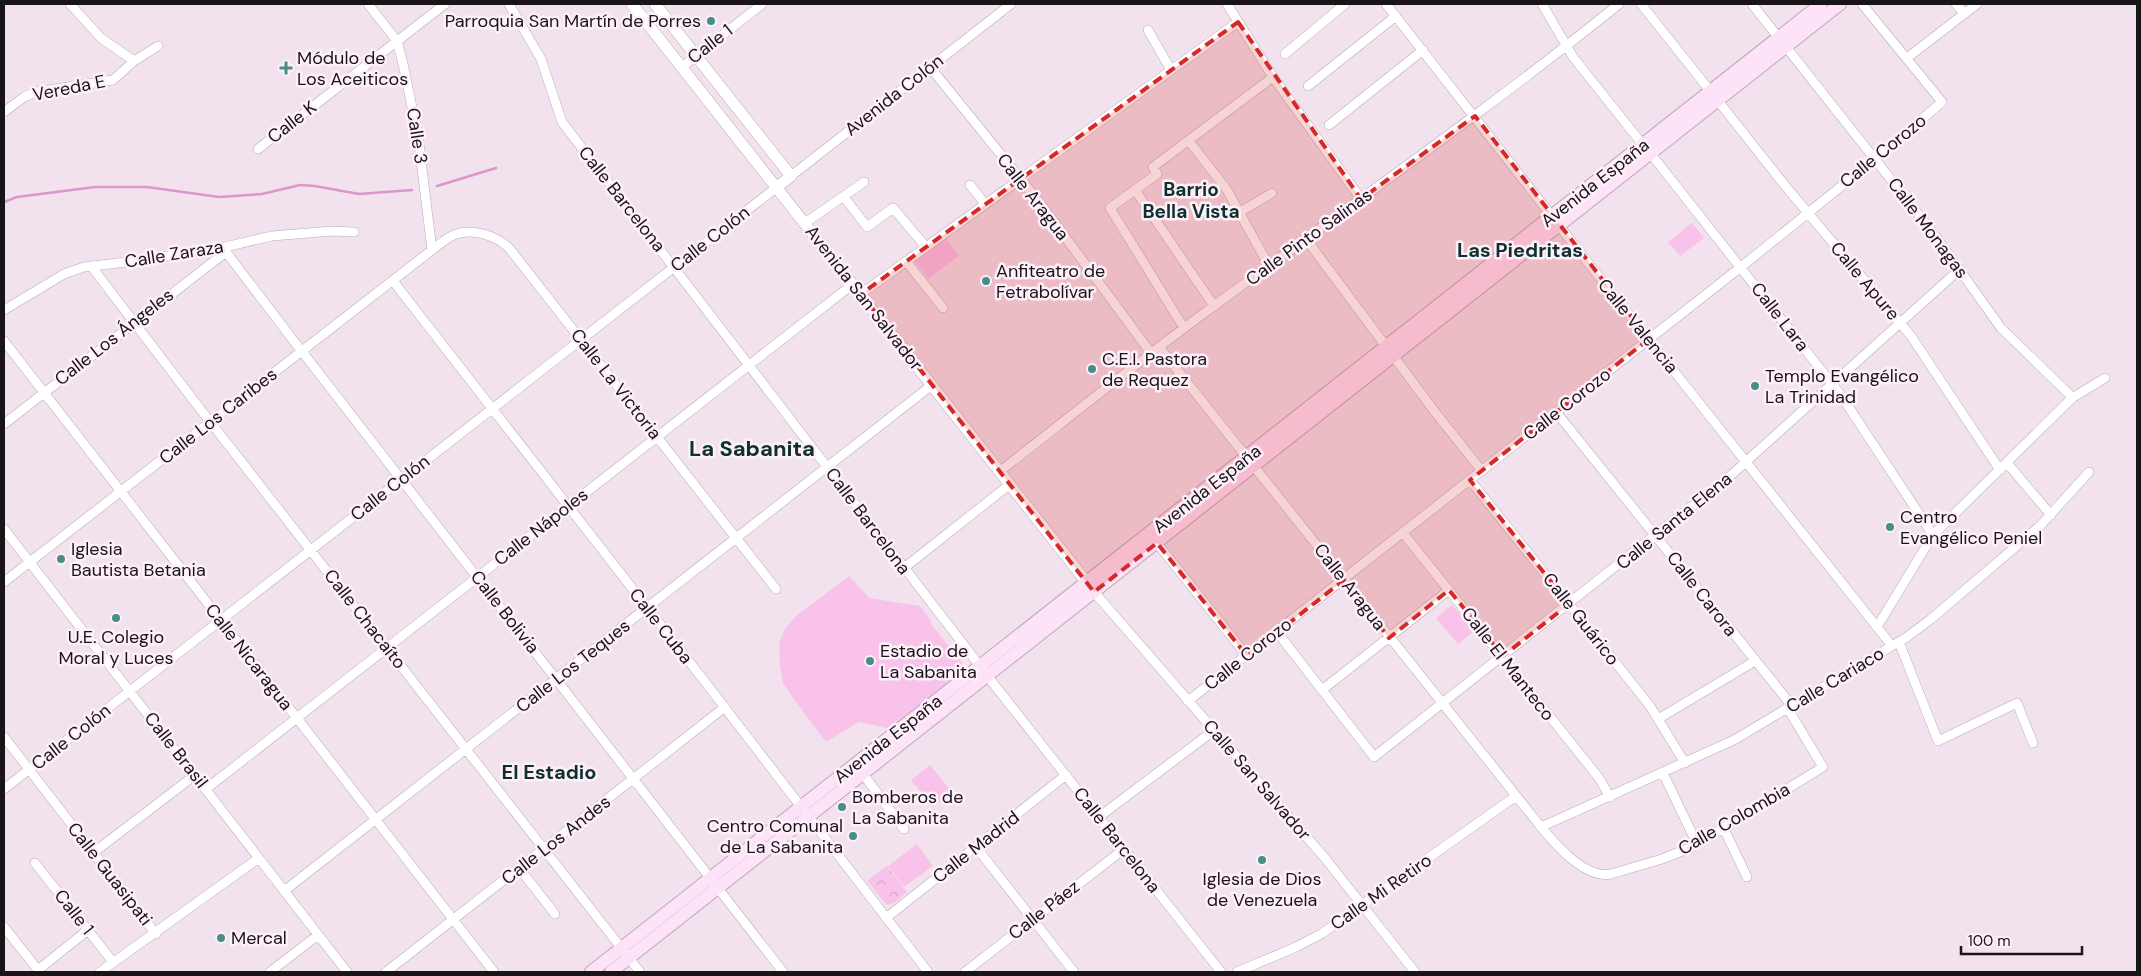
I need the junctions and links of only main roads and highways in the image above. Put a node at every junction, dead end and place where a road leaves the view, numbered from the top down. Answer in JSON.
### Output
{"nodes":[{"id":1,"x":1821,"y":4,"type":"edge"},
{"id":2,"x":1840,"y":4,"type":"edge"},
{"id":3,"x":1782,"y":42,"type":"junction"},
{"id":4,"x":1251,"y":462,"type":"junction"},
{"id":5,"x":1090,"y":587,"type":"junction"},
{"id":6,"x":984,"y":671,"type":"junction"},
{"id":7,"x":804,"y":812,"type":"junction"},
{"id":8,"x":625,"y":953,"type":"junction"},
{"id":9,"x":591,"y":972,"type":"edge"},
{"id":10,"x":610,"y":972,"type":"edge"}],
"edges":[{"from":1,"to":3,"type":"main road","name":"Avenida España"},
{"from":2,"to":3,"type":"main road","name":"Avenida España"},
{"from":3,"to":4,"type":"main road","name":"Avenida España"},
{"from":4,"to":5,"type":"main road","name":"Avenida España"},
{"from":4,"to":5,"type":"main road","name":"Avenida España"},
{"from":5,"to":6,"type":"main road","name":"Avenida España"},
{"from":6,"to":7,"type":"main road","name":"Avenida España"},
{"from":6,"to":7,"type":"main road","name":"Avenida España"},
{"from":7,"to":8,"type":"main road","name":"Avenida España"},
{"from":8,"to":9,"type":"main road","name":"Avenida España"},
{"from":8,"to":10,"type":"main road","name":"Avenida España"}]}
